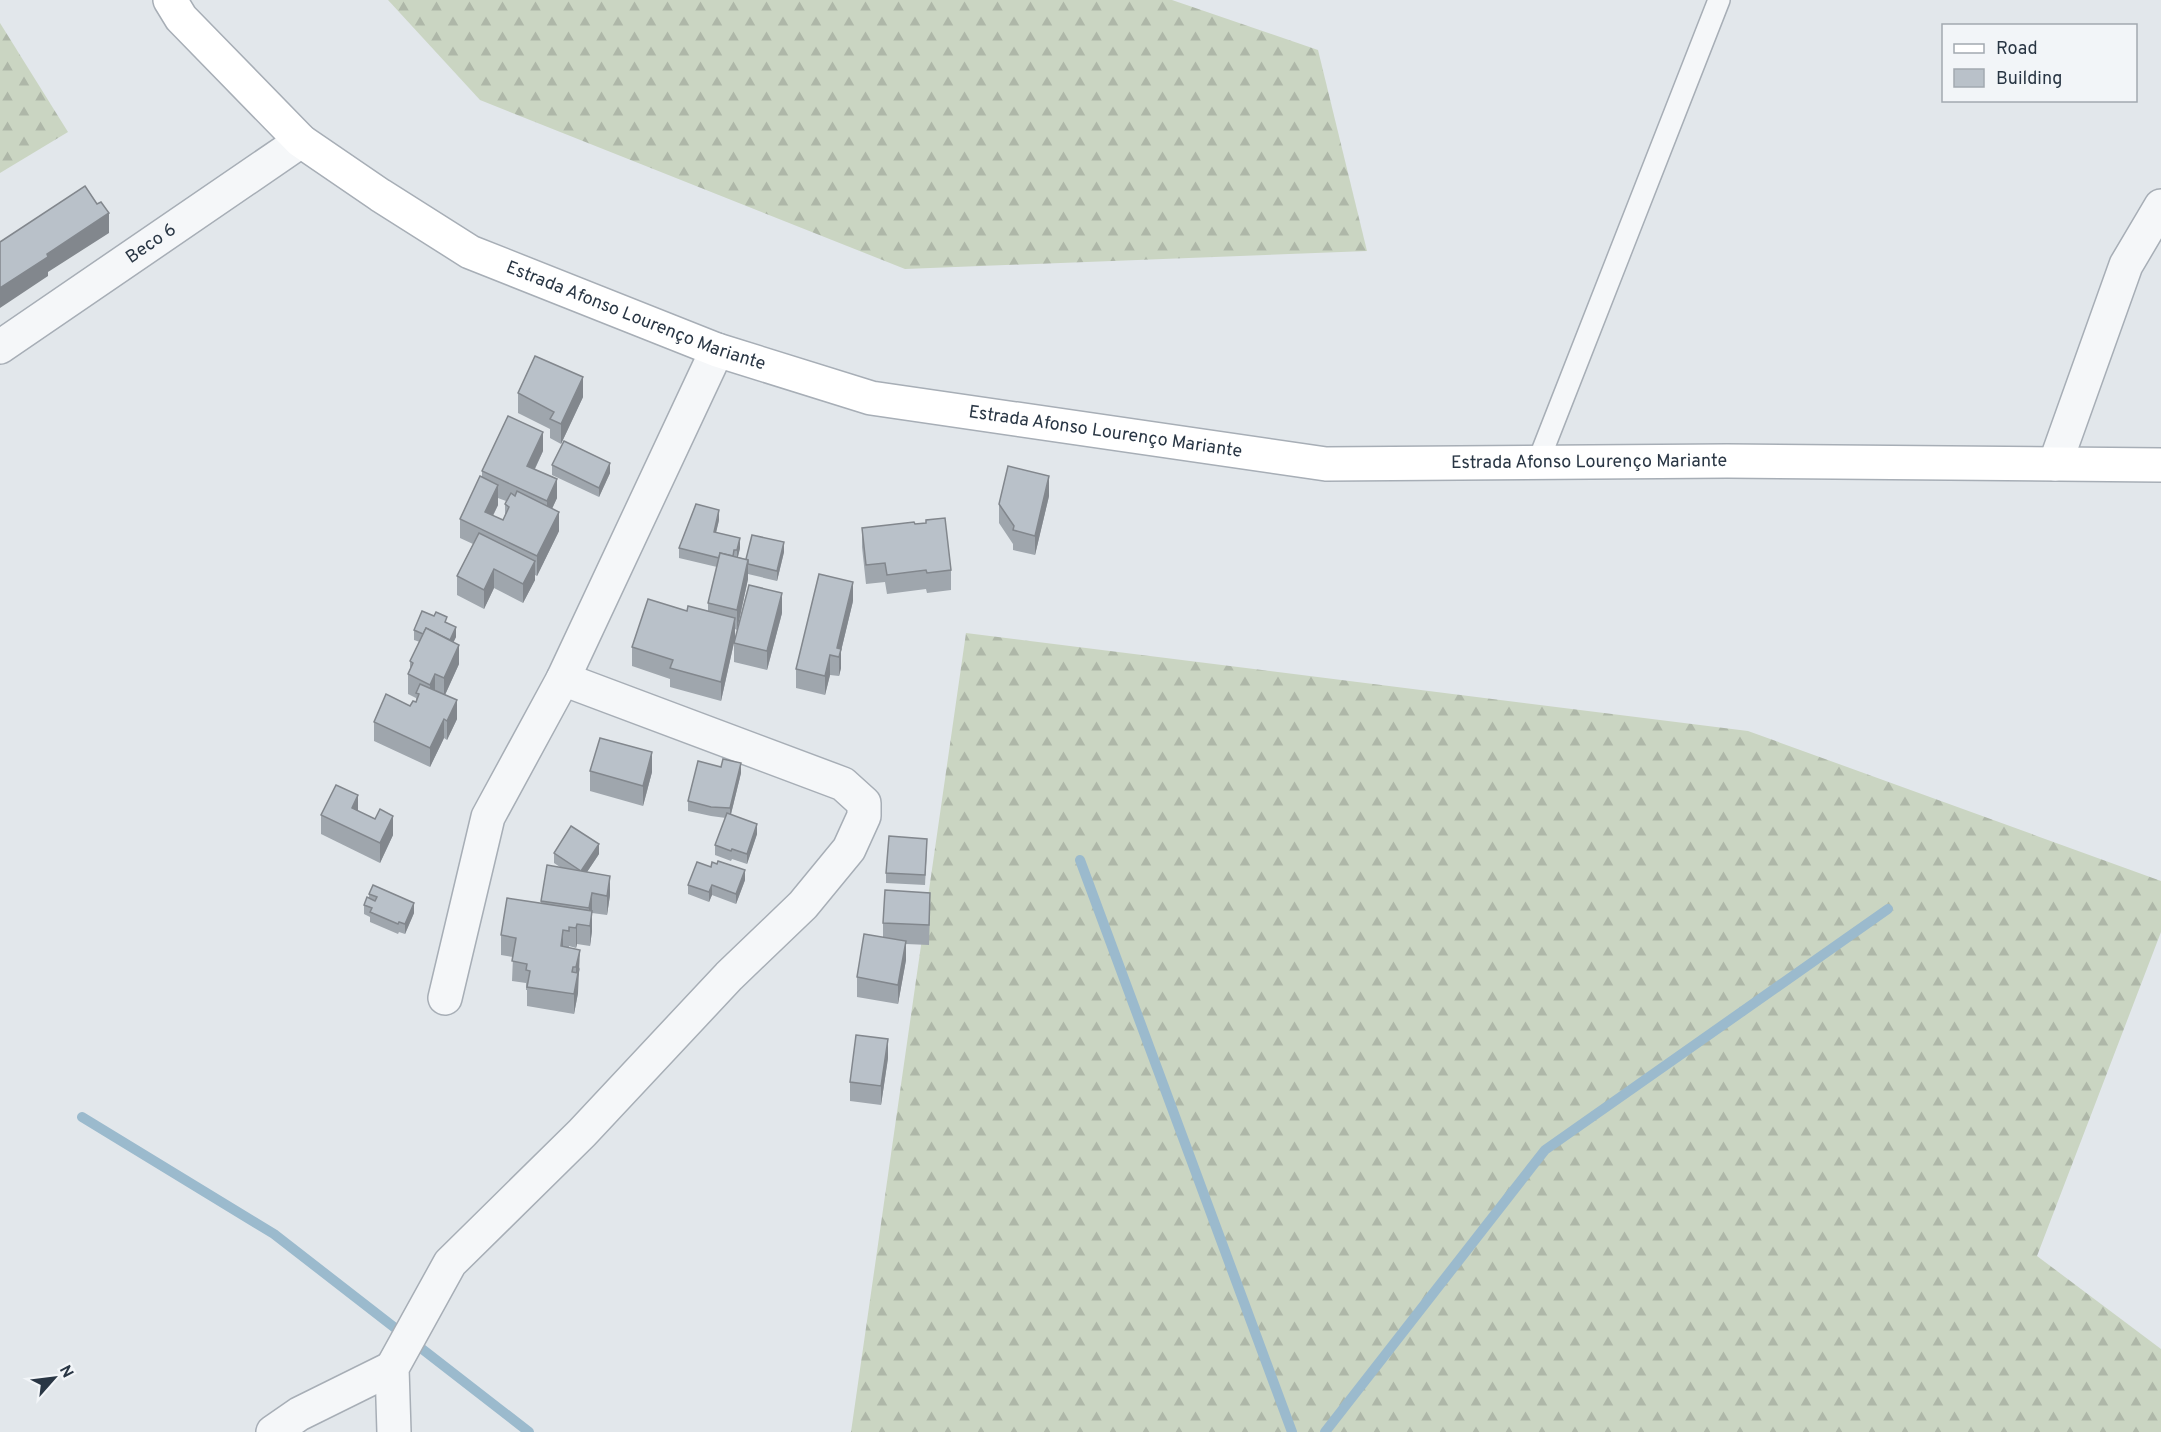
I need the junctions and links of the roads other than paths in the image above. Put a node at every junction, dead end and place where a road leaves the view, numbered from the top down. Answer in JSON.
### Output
{"nodes":[{"id":1,"x":170,"y":0,"type":"edge"},
{"id":2,"x":1719,"y":0,"type":"edge"},
{"id":3,"x":301,"y":141,"type":"junction"},
{"id":4,"x":2161,"y":206,"type":"edge"},
{"id":5,"x":0,"y":347,"type":"edge"},
{"id":6,"x":717,"y":350,"type":"junction"},
{"id":7,"x":1538,"y":462,"type":"junction"},
{"id":8,"x":2055,"y":465,"type":"junction"},
{"id":9,"x":2161,"y":465,"type":"edge"},
{"id":10,"x":563,"y":679,"type":"junction"},
{"id":11,"x":445,"y":998,"type":"dead end"},
{"id":12,"x":392,"y":1368,"type":"junction"},
{"id":13,"x":273,"y":1432,"type":"edge"},
{"id":14,"x":394,"y":1432,"type":"edge"}],
"edges":[{"from":1,"to":3,"type":"main road","name":"Estrada Afonso Lourenço Mariante"},
{"from":2,"to":7,"type":"lane"},
{"from":3,"to":5,"type":"street","name":"Beco 6"},
{"from":3,"to":6,"type":"main road","name":"Estrada Afonso Lourenço Mariante"},
{"from":4,"to":8,"type":"street"},
{"from":6,"to":7,"type":"main road","name":"Estrada Afonso Lourenço Mariante"},
{"from":6,"to":10,"type":"street"},
{"from":7,"to":8,"type":"main road","name":"Estrada Afonso Lourenço Mariante"},
{"from":8,"to":9,"type":"main road","name":"Estrada Afonso Lourenço Mariante"},
{"from":10,"to":11,"type":"street"},
{"from":10,"to":12,"type":"street"},
{"from":12,"to":13,"type":"street"},
{"from":12,"to":14,"type":"street"}]}
